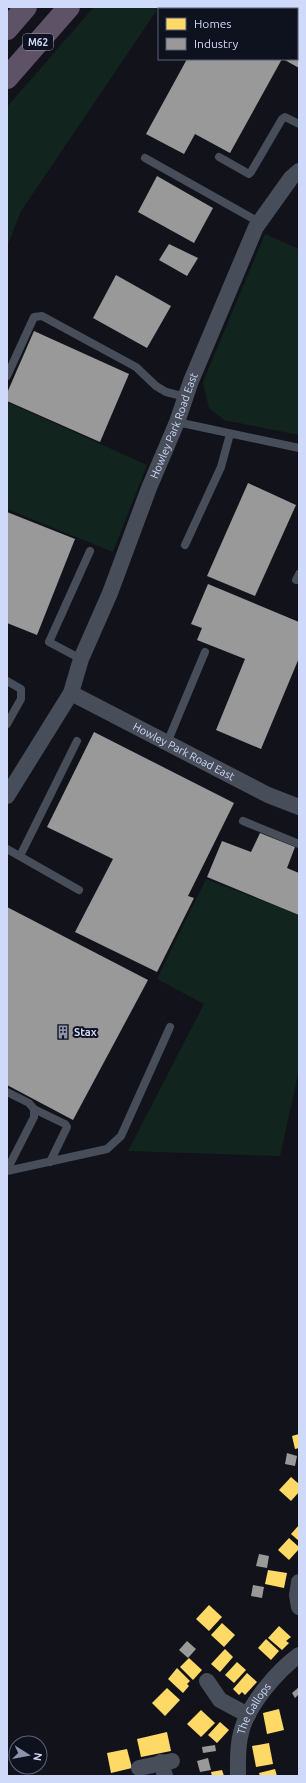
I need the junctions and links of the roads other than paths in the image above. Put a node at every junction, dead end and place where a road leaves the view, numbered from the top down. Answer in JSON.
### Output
{"nodes":[{"id":1,"x":26,"y":7,"type":"edge"},
{"id":2,"x":69,"y":7,"type":"edge"},
{"id":3,"x":7,"y":29,"type":"edge"},
{"id":4,"x":7,"y":78,"type":"edge"},
{"id":5,"x":299,"y":124,"type":"edge"},
{"id":6,"x":219,"y":157,"type":"dead end"},
{"id":7,"x":145,"y":158,"type":"dead end"},
{"id":8,"x":299,"y":171,"type":"edge"},
{"id":9,"x":259,"y":222,"type":"junction"},
{"id":10,"x":7,"y":376,"type":"edge"},
{"id":11,"x":186,"y":397,"type":"junction"},
{"id":12,"x":178,"y":422,"type":"junction"},
{"id":13,"x":230,"y":434,"type":"junction"},
{"id":14,"x":299,"y":448,"type":"edge"},
{"id":15,"x":185,"y":545,"type":"dead end"},
{"id":16,"x":90,"y":551,"type":"dead end"},
{"id":17,"x":205,"y":652,"type":"dead end"},
{"id":18,"x":81,"y":659,"type":"junction"},
{"id":19,"x":7,"y":681,"type":"edge"},
{"id":20,"x":71,"y":693,"type":"junction"},
{"id":21,"x":7,"y":724,"type":"edge"},
{"id":22,"x":77,"y":741,"type":"dead end"},
{"id":23,"x":167,"y":743,"type":"junction"},
{"id":24,"x":7,"y":796,"type":"edge"},
{"id":25,"x":299,"y":806,"type":"edge"},
{"id":26,"x":243,"y":821,"type":"dead end"},
{"id":27,"x":299,"y":844,"type":"edge"},
{"id":28,"x":7,"y":849,"type":"edge"},
{"id":29,"x":20,"y":856,"type":"junction"},
{"id":30,"x":79,"y":890,"type":"dead end"},
{"id":31,"x":170,"y":1027,"type":"dead end"},
{"id":32,"x":7,"y":1092,"type":"edge"},
{"id":33,"x":34,"y":1109,"type":"junction"},
{"id":34,"x":50,"y":1162,"type":"junction"},
{"id":35,"x":7,"y":1171,"type":"edge"},
{"id":36,"x":299,"y":1582,"type":"edge"},
{"id":37,"x":299,"y":1607,"type":"edge"},
{"id":38,"x":299,"y":1655,"type":"edge"},
{"id":39,"x":207,"y":1681,"type":"dead end"},
{"id":40,"x":248,"y":1715,"type":"junction"},
{"id":41,"x":166,"y":1766,"type":"edge"},
{"id":42,"x":139,"y":1768,"type":"dead end"},
{"id":43,"x":238,"y":1776,"type":"edge"}],
"edges":[{"from":1,"to":3,"type":"highway","number":"M62"},
{"from":2,"to":4,"type":"highway","number":"M62"},
{"from":5,"to":6,"type":"lane"},
{"from":7,"to":9,"type":"lane"},
{"from":8,"to":9,"type":"street","name":"Howley Park Road East"},
{"from":9,"to":11,"type":"street","name":"Howley Park Road East"},
{"from":10,"to":11,"type":"lane"},
{"from":11,"to":12,"type":"street","name":"Howley Park Road East"},
{"from":12,"to":13,"type":"lane"},
{"from":12,"to":18,"type":"street","name":"Howley Park Road East"},
{"from":13,"to":14,"type":"lane"},
{"from":13,"to":15,"type":"lane"},
{"from":16,"to":18,"type":"lane"},
{"from":17,"to":23,"type":"lane"},
{"from":18,"to":20,"type":"street","name":"Howley Park Road East"},
{"from":19,"to":21,"type":"lane"},
{"from":20,"to":23,"type":"street","name":"Howley Park Road East"},
{"from":20,"to":24,"type":"street","name":"Howley Park Road East"},
{"from":22,"to":29,"type":"lane"},
{"from":23,"to":25,"type":"street","name":"Howley Park Road East"},
{"from":26,"to":27,"type":"lane"},
{"from":28,"to":29,"type":"lane"},
{"from":29,"to":30,"type":"lane"},
{"from":31,"to":34,"type":"lane"},
{"from":32,"to":33,"type":"lane"},
{"from":33,"to":34,"type":"lane"},
{"from":33,"to":35,"type":"lane"},
{"from":34,"to":35,"type":"lane"},
{"from":36,"to":37,"type":"street"},
{"from":38,"to":40,"type":"street","name":"The Gallops"},
{"from":39,"to":40,"type":"street"},
{"from":40,"to":43,"type":"street","name":"The Gallops"},
{"from":41,"to":42,"type":"street"}]}
